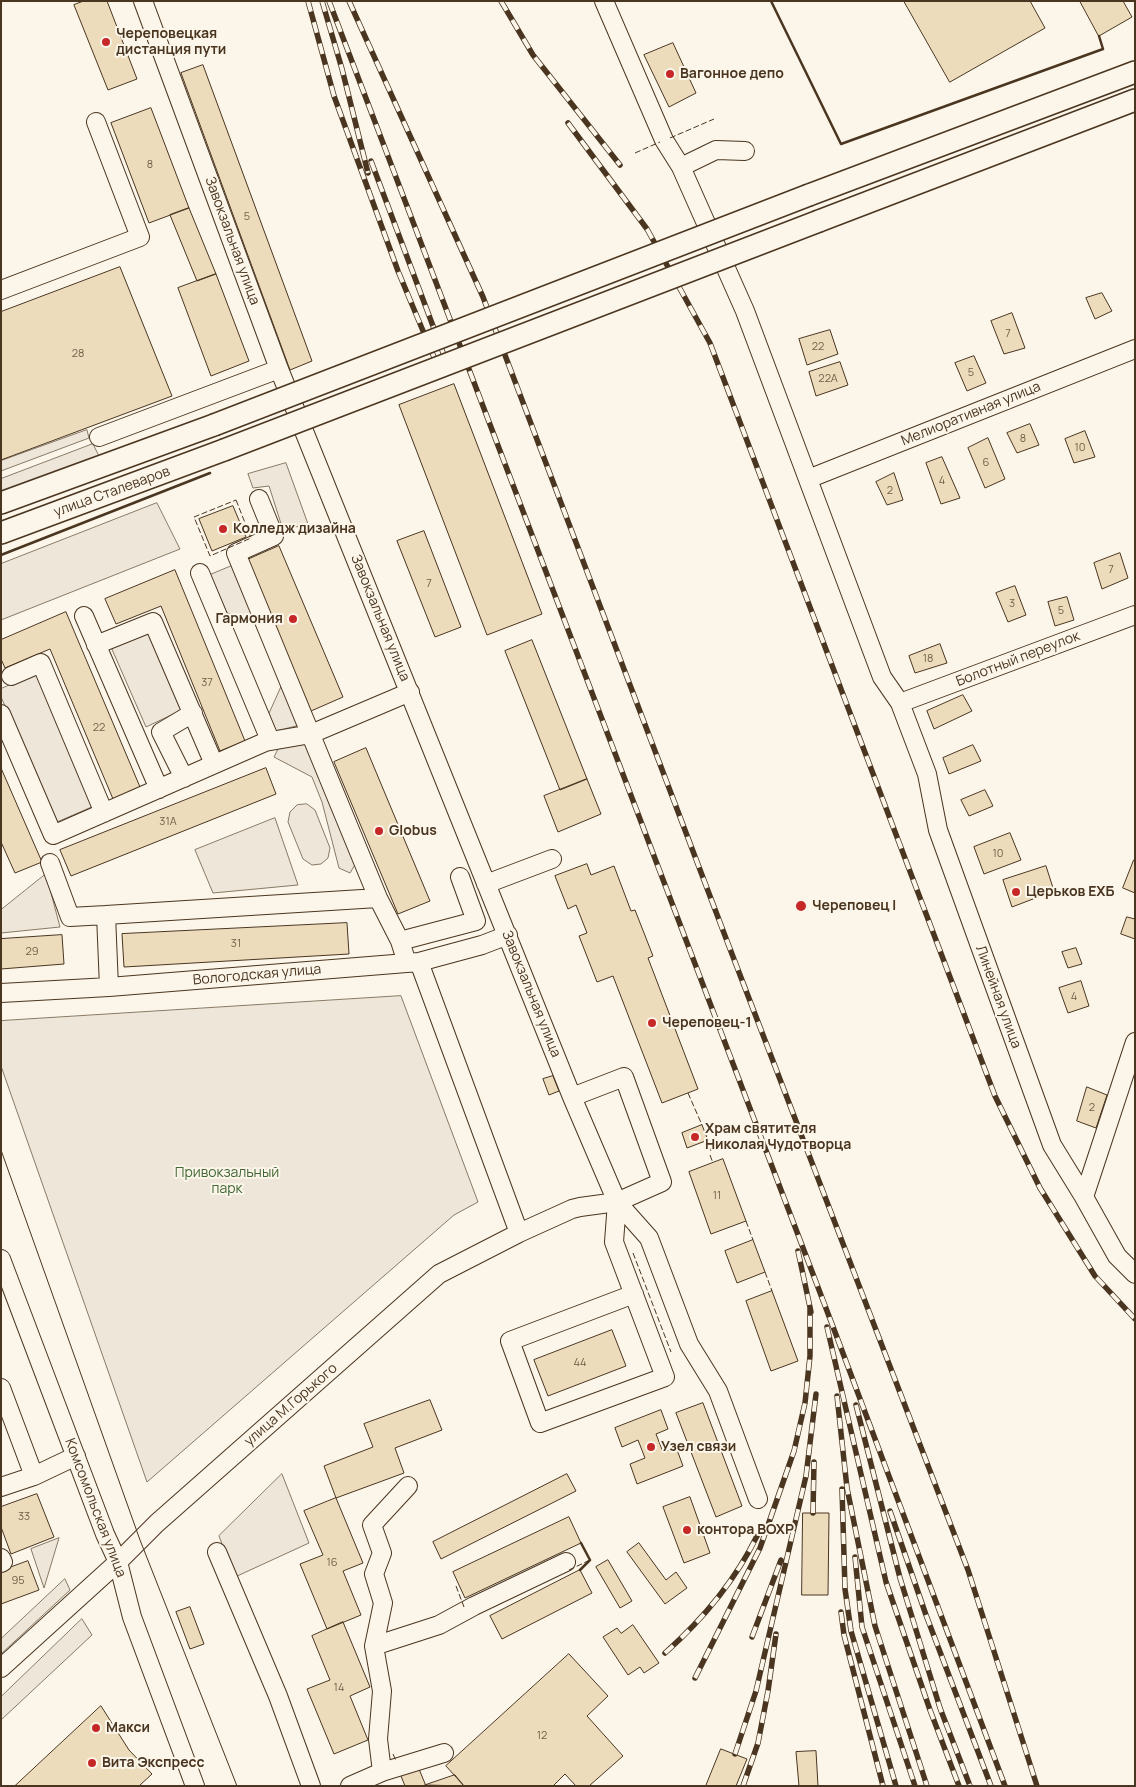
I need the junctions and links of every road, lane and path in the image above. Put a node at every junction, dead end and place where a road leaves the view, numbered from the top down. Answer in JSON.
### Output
{"nodes":[{"id":1,"x":143,"y":1,"type":"edge"},
{"id":2,"x":604,"y":1,"type":"edge"},
{"id":3,"x":1135,"y":72,"type":"edge"},
{"id":4,"x":1135,"y":100,"type":"edge"},
{"id":5,"x":96,"y":122,"type":"dead end"},
{"id":6,"x":745,"y":151,"type":"dead end"},
{"id":7,"x":681,"y":167,"type":"junction"},
{"id":8,"x":1,"y":290,"type":"edge"},
{"id":9,"x":1135,"y":349,"type":"edge"},
{"id":10,"x":279,"y":369,"type":"junction"},
{"id":11,"x":99,"y":437,"type":"dead end"},
{"id":12,"x":808,"y":479,"type":"junction"},
{"id":13,"x":259,"y":500,"type":"dead end"},
{"id":14,"x":1,"y":503,"type":"edge"},
{"id":15,"x":1,"y":533,"type":"edge"},
{"id":16,"x":200,"y":573,"type":"dead end"},
{"id":17,"x":1135,"y":615,"type":"edge"},
{"id":18,"x":84,"y":616,"type":"dead end"},
{"id":19,"x":96,"y":644,"type":"junction"},
{"id":20,"x":11,"y":676,"type":"dead end"},
{"id":21,"x":410,"y":692,"type":"junction"},
{"id":22,"x":900,"y":703,"type":"junction"},
{"id":23,"x":192,"y":713,"type":"junction"},
{"id":24,"x":1,"y":714,"type":"edge"},
{"id":25,"x":312,"y":734,"type":"junction"},
{"id":26,"x":270,"y":740,"type":"junction"},
{"id":27,"x":214,"y":764,"type":"junction"},
{"id":28,"x":184,"y":778,"type":"junction"},
{"id":29,"x":159,"y":788,"type":"junction"},
{"id":30,"x":104,"y":813,"type":"junction"},
{"id":31,"x":552,"y":859,"type":"dead end"},
{"id":32,"x":50,"y":863,"type":"dead end"},
{"id":33,"x":460,"y":877,"type":"dead end"},
{"id":34,"x":486,"y":884,"type":"junction"},
{"id":35,"x":378,"y":898,"type":"junction"},
{"id":36,"x":106,"y":915,"type":"junction"},
{"id":37,"x":508,"y":935,"type":"junction"},
{"id":38,"x":400,"y":941,"type":"junction"},
{"id":39,"x":413,"y":963,"type":"junction"},
{"id":40,"x":109,"y":987,"type":"junction"},
{"id":41,"x":1,"y":993,"type":"edge"},
{"id":42,"x":1135,"y":1042,"type":"edge"},
{"id":43,"x":572,"y":1097,"type":"junction"},
{"id":44,"x":1084,"y":1197,"type":"junction"},
{"id":45,"x":617,"y":1202,"type":"junction"},
{"id":46,"x":519,"y":1233,"type":"junction"},
{"id":47,"x":1,"y":1259,"type":"edge"},
{"id":48,"x":1135,"y":1274,"type":"edge"},
{"id":49,"x":634,"y":1294,"type":"junction"},
{"id":50,"x":1,"y":1388,"type":"edge"},
{"id":51,"x":4,"y":1406,"type":"edge"},
{"id":52,"x":76,"y":1456,"type":"junction"},
{"id":53,"x":34,"y":1476,"type":"junction"},
{"id":54,"x":408,"y":1486,"type":"dead end"},
{"id":55,"x":1,"y":1487,"type":"edge"},
{"id":56,"x":758,"y":1499,"type":"dead end"},
{"id":57,"x":217,"y":1552,"type":"dead end"},
{"id":58,"x":1,"y":1558,"type":"edge"},
{"id":59,"x":118,"y":1562,"type":"junction"},
{"id":60,"x":566,"y":1562,"type":"dead end"},
{"id":61,"x":1,"y":1563,"type":"edge"},
{"id":62,"x":374,"y":1646,"type":"junction"},
{"id":63,"x":1,"y":1668,"type":"edge"},
{"id":64,"x":444,"y":1754,"type":"dead end"},
{"id":65,"x":382,"y":1772,"type":"junction"},
{"id":66,"x":195,"y":1786,"type":"edge"},
{"id":67,"x":312,"y":1786,"type":"edge"},
{"id":68,"x":350,"y":1786,"type":"edge"}],
"edges":[{"from":1,"to":10,"type":"street","name":"Завокзальная улица"},
{"from":2,"to":7,"type":"street","name":"Линейная улица"},
{"from":3,"to":14,"type":"main road","name":"улица Сталеваров","bridge":true},
{"from":4,"to":15,"type":"main road","name":"улица Сталеваров","bridge":true},
{"from":5,"to":8,"type":"street"},
{"from":6,"to":7,"type":"street"},
{"from":7,"to":12,"type":"street","name":"Линейная улица"},
{"from":9,"to":12,"type":"street","name":"Мелиоративная улица"},
{"from":10,"to":11,"type":"street"},
{"from":10,"to":21,"type":"street","name":"Завокзальная улица"},
{"from":12,"to":22,"type":"street","name":"Линейная улица"},
{"from":13,"to":25,"type":"street"},
{"from":16,"to":26,"type":"street"},
{"from":17,"to":22,"type":"street","name":"Болотный переулок"},
{"from":18,"to":19,"type":"street"},
{"from":19,"to":23,"type":"street"},
{"from":19,"to":29,"type":"street"},
{"from":20,"to":30,"type":"street"},
{"from":21,"to":25,"type":"street"},
{"from":21,"to":34,"type":"street","name":"Завокзальная улица"},
{"from":22,"to":44,"type":"street","name":"Линейная улица"},
{"from":23,"to":27,"type":"street"},
{"from":23,"to":28,"type":"street"},
{"from":24,"to":30,"type":"street"},
{"from":25,"to":26,"type":"street"},
{"from":25,"to":35,"type":"street"},
{"from":26,"to":27,"type":"street"},
{"from":27,"to":28,"type":"street"},
{"from":28,"to":29,"type":"street"},
{"from":29,"to":30,"type":"street"},
{"from":31,"to":34,"type":"street"},
{"from":32,"to":36,"type":"street"},
{"from":33,"to":38,"type":"street"},
{"from":34,"to":37,"type":"street","name":"Завокзальная улица"},
{"from":35,"to":36,"type":"street"},
{"from":35,"to":38,"type":"street"},
{"from":36,"to":40,"type":"street"},
{"from":37,"to":39,"type":"street","name":"Вологодская улица"},
{"from":37,"to":43,"type":"street","name":"Завокзальная улица"},
{"from":38,"to":39,"type":"street"},
{"from":39,"to":40,"type":"street","name":"Вологодская улица"},
{"from":39,"to":46,"type":"street"},
{"from":40,"to":41,"type":"street","name":"Вологодская улица"},
{"from":42,"to":44,"type":"street"},
{"from":43,"to":45,"type":"street","name":"Завокзальная улица"},
{"from":43,"to":45,"type":"street","name":"улица М.Горького"},
{"from":44,"to":48,"type":"street","name":"Линейная улица"},
{"from":45,"to":46,"type":"street","name":"улица М.Горького"},
{"from":45,"to":49,"type":"street"},
{"from":45,"to":56,"type":"street"},
{"from":46,"to":59,"type":"street","name":"улица М.Горького"},
{"from":47,"to":52,"type":"street","name":"Комсомольская улица"},
{"from":49,"to":49,"type":"street"},
{"from":50,"to":51,"type":"street"},
{"from":51,"to":53,"type":"street"},
{"from":52,"to":53,"type":"street"},
{"from":52,"to":59,"type":"street","name":"Комсомольская улица"},
{"from":53,"to":55,"type":"street"},
{"from":54,"to":62,"type":"street"},
{"from":57,"to":67,"type":"street"},
{"from":58,"to":61,"type":"street"},
{"from":59,"to":63,"type":"street","name":"улица М.Горького"},
{"from":59,"to":66,"type":"street","name":"Комсомольская улица"},
{"from":60,"to":62,"type":"street"},
{"from":62,"to":65,"type":"street"},
{"from":64,"to":65,"type":"street"},
{"from":65,"to":68,"type":"street"}]}
